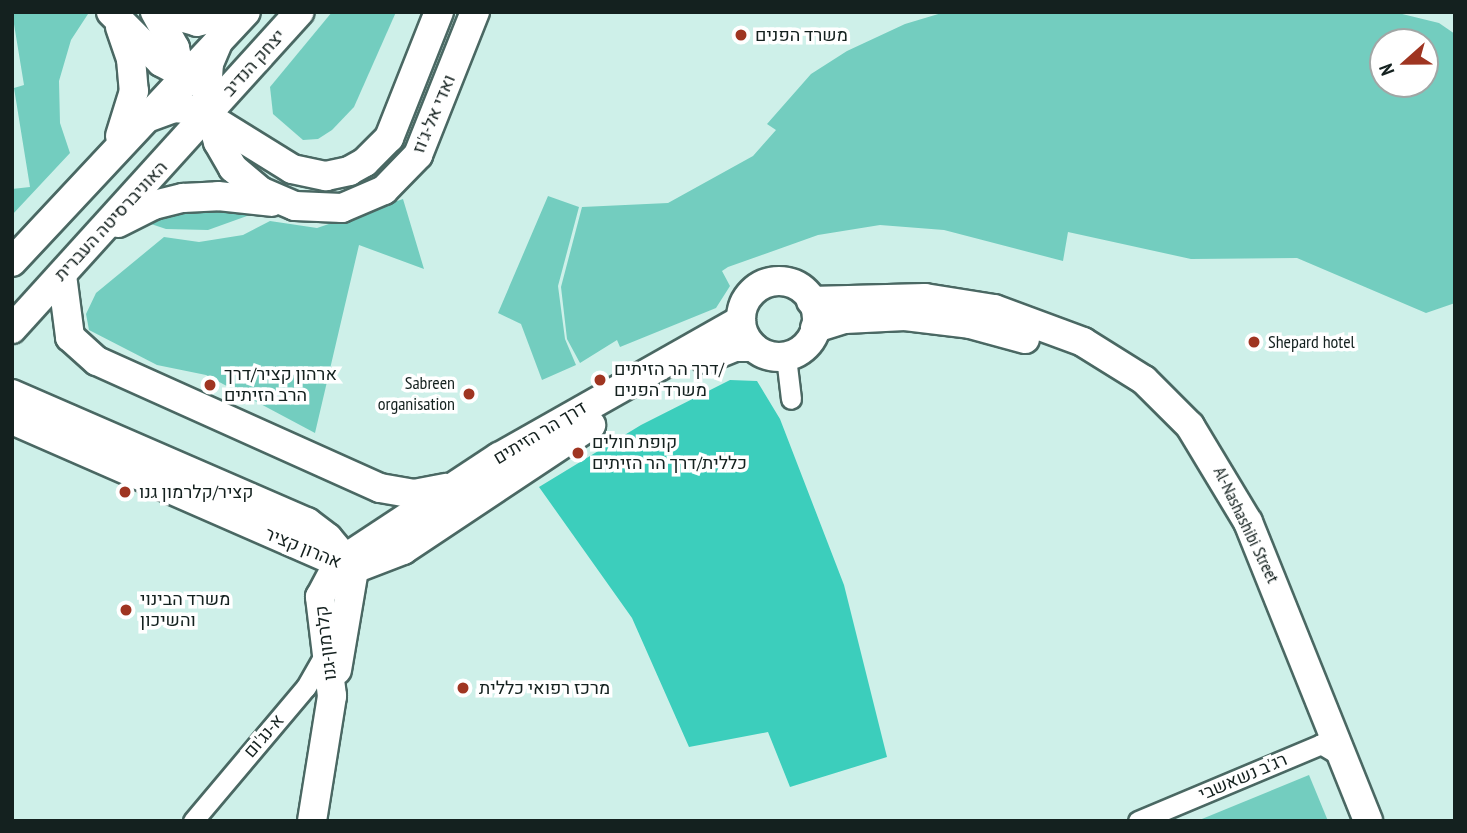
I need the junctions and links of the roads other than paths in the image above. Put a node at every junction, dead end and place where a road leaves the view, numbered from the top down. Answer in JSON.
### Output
{"nodes":[{"id":1,"x":155,"y":12,"type":"edge"},
{"id":2,"x":163,"y":12,"type":"edge"},
{"id":3,"x":234,"y":12,"type":"edge"},
{"id":4,"x":246,"y":12,"type":"edge"},
{"id":5,"x":299,"y":12,"type":"edge"},
{"id":6,"x":439,"y":12,"type":"edge"},
{"id":7,"x":475,"y":12,"type":"edge"},
{"id":8,"x":114,"y":17,"type":"edge"},
{"id":9,"x":248,"y":71,"type":"junction"},
{"id":10,"x":194,"y":80,"type":"junction"},
{"id":11,"x":182,"y":107,"type":"junction"},
{"id":12,"x":209,"y":114,"type":"junction"},
{"id":13,"x":141,"y":120,"type":"junction"},
{"id":14,"x":111,"y":153,"type":"junction"},
{"id":15,"x":171,"y":156,"type":"junction"},
{"id":16,"x":295,"y":206,"type":"junction"},
{"id":17,"x":93,"y":240,"type":"junction"},
{"id":18,"x":12,"y":262,"type":"edge"},
{"id":19,"x":62,"y":275,"type":"junction"},
{"id":20,"x":813,"y":315,"type":"junction"},
{"id":21,"x":741,"y":320,"type":"junction"},
{"id":22,"x":12,"y":329,"type":"edge"},
{"id":23,"x":753,"y":347,"type":"junction"},
{"id":24,"x":786,"y":357,"type":"junction"},
{"id":25,"x":12,"y":394,"type":"edge"},
{"id":26,"x":791,"y":399,"type":"dead end"},
{"id":27,"x":12,"y":420,"type":"edge"},
{"id":28,"x":472,"y":474,"type":"junction"},
{"id":29,"x":256,"y":529,"type":"junction"},
{"id":30,"x":346,"y":563,"type":"junction"},
{"id":31,"x":320,"y":604,"type":"junction"},
{"id":32,"x":327,"y":647,"type":"junction"},
{"id":33,"x":332,"y":696,"type":"junction"},
{"id":34,"x":1321,"y":744,"type":"junction"},
{"id":35,"x":1345,"y":759,"type":"junction"},
{"id":36,"x":195,"y":817,"type":"edge"},
{"id":37,"x":312,"y":821,"type":"edge"},
{"id":38,"x":1138,"y":821,"type":"edge"},
{"id":39,"x":1357,"y":821,"type":"edge"},
{"id":40,"x":1368,"y":821,"type":"edge"}],
"edges":[{"from":1,"to":10,"type":"street"},
{"from":2,"to":3,"type":"street"},
{"from":4,"to":10,"type":"street","name":"ואדי אל-ג'וז"},
{"from":5,"to":9,"type":"street","name":"יצחק הנדיב"},
{"from":6,"to":12,"type":"street","name":"ואדי אל-ג'וז"},
{"from":7,"to":16,"type":"street","name":"ואדי אל-ג'וז"},
{"from":8,"to":10,"type":"street"},
{"from":8,"to":14,"type":"street"},
{"from":9,"to":10,"type":"street"},
{"from":9,"to":12,"type":"street","name":"יצחק הנדיב"},
{"from":10,"to":11,"type":"street"},
{"from":10,"to":12,"type":"street","name":"ואדי אל-ג'וז"},
{"from":10,"to":13,"type":"street"},
{"from":11,"to":12,"type":"street","name":"ואדי אל-ג'וז"},
{"from":11,"to":13,"type":"street"},
{"from":11,"to":15,"type":"street"},
{"from":12,"to":15,"type":"street","name":"האוניברסיטה העברית"},
{"from":12,"to":16,"type":"street","name":"ואדי אל-ג'וז"},
{"from":13,"to":14,"type":"street"},
{"from":14,"to":18,"type":"street"},
{"from":15,"to":17,"type":"street","name":"האוניברסיטה העברית"},
{"from":16,"to":17,"type":"street"},
{"from":17,"to":19,"type":"street","name":"האוניברסיטה העברית"},
{"from":19,"to":22,"type":"street","name":"האוניברסיטה העברית"},
{"from":19,"to":28,"type":"street"},
{"from":20,"to":21,"type":"street"},
{"from":20,"to":24,"type":"street"},
{"from":20,"to":34,"type":"street","name":"Al-Nashashibi Street"},
{"from":20,"to":35,"type":"street","name":"Al-Nashashibi Street"},
{"from":21,"to":23,"type":"street"},
{"from":21,"to":28,"type":"street","name":"דרך הר הזיתים"},
{"from":23,"to":24,"type":"street"},
{"from":23,"to":30,"type":"street","name":"דרך הר הזיתים"},
{"from":24,"to":26,"type":"street"},
{"from":25,"to":30,"type":"street","name":"אהרון קציר"},
{"from":27,"to":29,"type":"street","name":"אהרון קציר"},
{"from":28,"to":30,"type":"street","name":"דרך הר הזיתים"},
{"from":29,"to":30,"type":"street","name":"אהרון קציר"},
{"from":29,"to":31,"type":"street"},
{"from":30,"to":31,"type":"street","name":"קלרמון-גנו"},
{"from":30,"to":33,"type":"street","name":"קלרמון-גנו"},
{"from":31,"to":32,"type":"street","name":"קלרמון-גנו"},
{"from":32,"to":33,"type":"street","name":"קלרמון-גנו"},
{"from":32,"to":36,"type":"street","name":"א-נג'ום"},
{"from":33,"to":37,"type":"street","name":"קלרמון-גנו"},
{"from":34,"to":35,"type":"street"},
{"from":34,"to":38,"type":"street","name":"רג'ב נשאשבי"},
{"from":34,"to":39,"type":"street","name":"Al-Nashashibi Street"},
{"from":35,"to":40,"type":"street","name":"Al-Nashashibi Street"}]}
